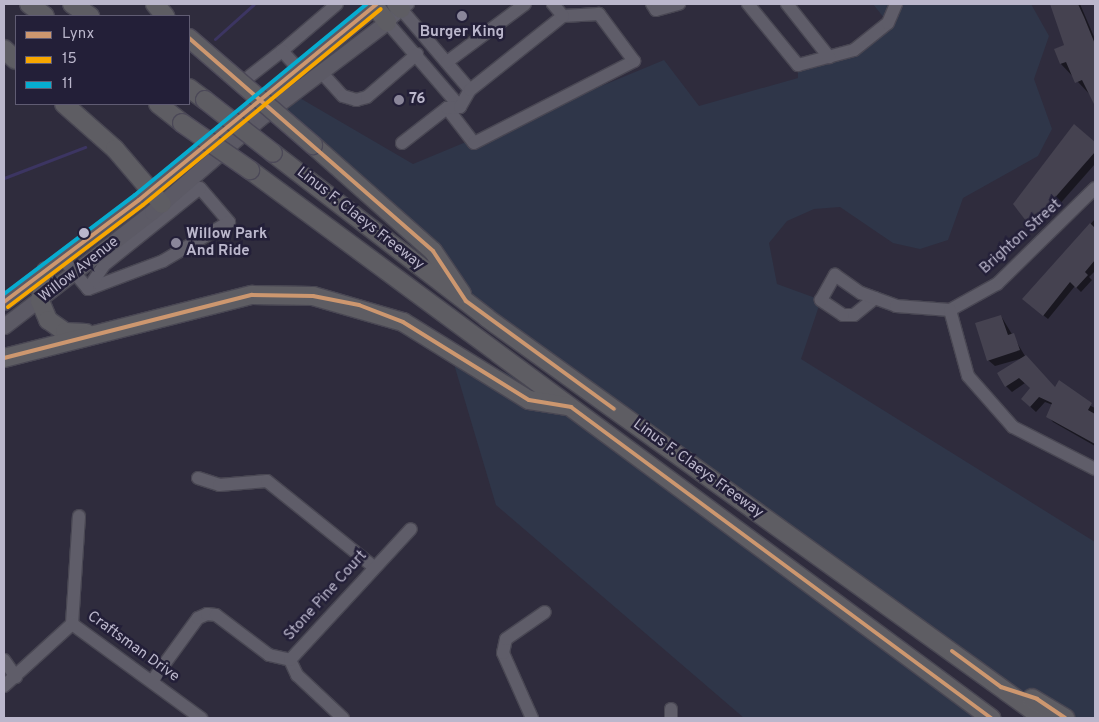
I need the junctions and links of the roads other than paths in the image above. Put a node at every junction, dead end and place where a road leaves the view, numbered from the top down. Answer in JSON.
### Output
{"nodes":[{"id":1,"x":29,"y":4,"type":"edge"},
{"id":2,"x":72,"y":4,"type":"edge"},
{"id":3,"x":155,"y":4,"type":"edge"},
{"id":4,"x":337,"y":4,"type":"edge"},
{"id":5,"x":375,"y":4,"type":"edge"},
{"id":6,"x":524,"y":4,"type":"edge"},
{"id":7,"x":553,"y":4,"type":"edge"},
{"id":8,"x":652,"y":4,"type":"edge"},
{"id":9,"x":679,"y":4,"type":"edge"},
{"id":10,"x":748,"y":4,"type":"edge"},
{"id":11,"x":787,"y":4,"type":"edge"},
{"id":12,"x":896,"y":4,"type":"edge"},
{"id":13,"x":402,"y":6,"type":"edge"},
{"id":14,"x":44,"y":15,"type":"edge"},
{"id":15,"x":88,"y":15,"type":"edge"},
{"id":16,"x":164,"y":15,"type":"edge"},
{"id":17,"x":563,"y":16,"type":"junction"},
{"id":18,"x":387,"y":22,"type":"junction"},
{"id":19,"x":190,"y":39,"type":"edge"},
{"id":20,"x":4,"y":49,"type":"edge"},
{"id":21,"x":282,"y":51,"type":"junction"},
{"id":22,"x":417,"y":54,"type":"junction"},
{"id":23,"x":829,"y":57,"type":"junction"},
{"id":24,"x":15,"y":59,"type":"edge"},
{"id":25,"x":447,"y":62,"type":"junction"},
{"id":26,"x":299,"y":69,"type":"junction"},
{"id":27,"x":322,"y":73,"type":"junction"},
{"id":28,"x":250,"y":76,"type":"dead end"},
{"id":29,"x":190,"y":89,"type":"edge"},
{"id":30,"x":470,"y":90,"type":"junction"},
{"id":31,"x":65,"y":105,"type":"edge"},
{"id":32,"x":159,"y":105,"type":"edge"},
{"id":33,"x":453,"y":107,"type":"junction"},
{"id":34,"x":402,"y":143,"type":"dead end"},
{"id":35,"x":1095,"y":188,"type":"edge"},
{"id":36,"x":150,"y":191,"type":"junction"},
{"id":37,"x":162,"y":204,"type":"junction"},
{"id":38,"x":63,"y":259,"type":"junction"},
{"id":39,"x":46,"y":271,"type":"junction"},
{"id":40,"x":75,"y":273,"type":"junction"},
{"id":41,"x":88,"y":289,"type":"junction"},
{"id":42,"x":875,"y":298,"type":"dead end"},
{"id":43,"x":40,"y":301,"type":"junction"},
{"id":44,"x":466,"y":301,"type":"junction"},
{"id":45,"x":4,"y":302,"type":"edge"},
{"id":46,"x":950,"y":310,"type":"junction"},
{"id":47,"x":4,"y":326,"type":"edge"},
{"id":48,"x":99,"y":334,"type":"junction"},
{"id":49,"x":4,"y":358,"type":"edge"},
{"id":50,"x":571,"y":407,"type":"junction"},
{"id":51,"x":1095,"y":469,"type":"edge"},
{"id":52,"x":198,"y":478,"type":"dead end"},
{"id":53,"x":79,"y":516,"type":"dead end"},
{"id":54,"x":411,"y":529,"type":"dead end"},
{"id":55,"x":374,"y":567,"type":"junction"},
{"id":56,"x":545,"y":612,"type":"dead end"},
{"id":57,"x":72,"y":624,"type":"junction"},
{"id":58,"x":4,"y":660,"type":"edge"},
{"id":59,"x":290,"y":660,"type":"junction"},
{"id":60,"x":16,"y":677,"type":"junction"},
{"id":61,"x":152,"y":681,"type":"junction"},
{"id":62,"x":4,"y":686,"type":"edge"},
{"id":63,"x":1000,"y":686,"type":"junction"},
{"id":64,"x":201,"y":718,"type":"edge"},
{"id":65,"x":343,"y":718,"type":"edge"},
{"id":66,"x":532,"y":718,"type":"edge"},
{"id":67,"x":991,"y":718,"type":"edge"},
{"id":68,"x":1043,"y":718,"type":"edge"},
{"id":69,"x":1065,"y":718,"type":"edge"}],
"edges":[{"from":1,"to":14,"type":"highway"},
{"from":2,"to":15,"type":"highway"},
{"from":3,"to":16,"type":"highway"},
{"from":4,"to":21,"type":"street"},
{"from":5,"to":18,"type":"highway"},
{"from":5,"to":26,"type":"main road","name":"Willow Avenue"},
{"from":6,"to":25,"type":"street"},
{"from":7,"to":17,"type":"street"},
{"from":8,"to":9,"type":"street"},
{"from":10,"to":23,"type":"street"},
{"from":11,"to":23,"type":"street"},
{"from":12,"to":23,"type":"street"},
{"from":13,"to":18,"type":"street","name":"Willow Avenue"},
{"from":13,"to":25,"type":"street"},
{"from":17,"to":30,"type":"street"},
{"from":17,"to":33,"type":"street"},
{"from":18,"to":22,"type":"street"},
{"from":18,"to":27,"type":"main road","name":"Willow Avenue"},
{"from":19,"to":44,"type":"highway","bridge":true},
{"from":20,"to":24,"type":"highway"},
{"from":21,"to":26,"type":"street"},
{"from":21,"to":28,"type":"street"},
{"from":22,"to":27,"type":"street"},
{"from":22,"to":33,"type":"street"},
{"from":25,"to":30,"type":"street"},
{"from":26,"to":36,"type":"main road","name":"Willow Avenue"},
{"from":27,"to":37,"type":"main road","name":"Willow Avenue"},
{"from":29,"to":44,"type":"highway","name":"Linus F. Claeys Freeway","bridge":true},
{"from":30,"to":33,"type":"street"},
{"from":31,"to":36,"type":"highway"},
{"from":32,"to":50,"type":"highway","name":"Linus F. Claeys Freeway","bridge":true},
{"from":33,"to":34,"type":"street"},
{"from":35,"to":46,"type":"street","name":"Brighton Street"},
{"from":36,"to":37,"type":"highway"},
{"from":36,"to":38,"type":"main road","name":"Willow Avenue"},
{"from":37,"to":40,"type":"main road","name":"Willow Avenue"},
{"from":38,"to":39,"type":"main road","name":"Willow Avenue"},
{"from":38,"to":40,"type":"street"},
{"from":39,"to":43,"type":"highway"},
{"from":39,"to":45,"type":"main road","name":"Willow Avenue"},
{"from":40,"to":41,"type":"street"},
{"from":40,"to":43,"type":"main road","name":"Willow Avenue"},
{"from":41,"to":41,"type":"street"},
{"from":42,"to":46,"type":"street"},
{"from":43,"to":47,"type":"main road","name":"Willow Avenue"},
{"from":43,"to":48,"type":"highway"},
{"from":44,"to":63,"type":"highway","name":"Linus F. Claeys Freeway"},
{"from":46,"to":51,"type":"street"},
{"from":48,"to":49,"type":"highway"},
{"from":48,"to":50,"type":"highway"},
{"from":50,"to":67,"type":"highway","name":"Linus F. Claeys Freeway"},
{"from":52,"to":55,"type":"street"},
{"from":53,"to":57,"type":"street"},
{"from":54,"to":55,"type":"street","name":"Stone Pine Court"},
{"from":55,"to":59,"type":"street","name":"Stone Pine Court"},
{"from":56,"to":66,"type":"street"},
{"from":57,"to":60,"type":"street","name":"Craftsman Drive"},
{"from":57,"to":61,"type":"street","name":"Craftsman Drive"},
{"from":58,"to":60,"type":"street"},
{"from":59,"to":61,"type":"street","name":"Stone Pine Court"},
{"from":59,"to":65,"type":"street"},
{"from":60,"to":62,"type":"street","name":"Craftsman Drive"},
{"from":61,"to":64,"type":"street","name":"Craftsman Drive"},
{"from":63,"to":68,"type":"highway","name":"Linus F. Claeys Freeway"},
{"from":63,"to":69,"type":"highway"}]}
